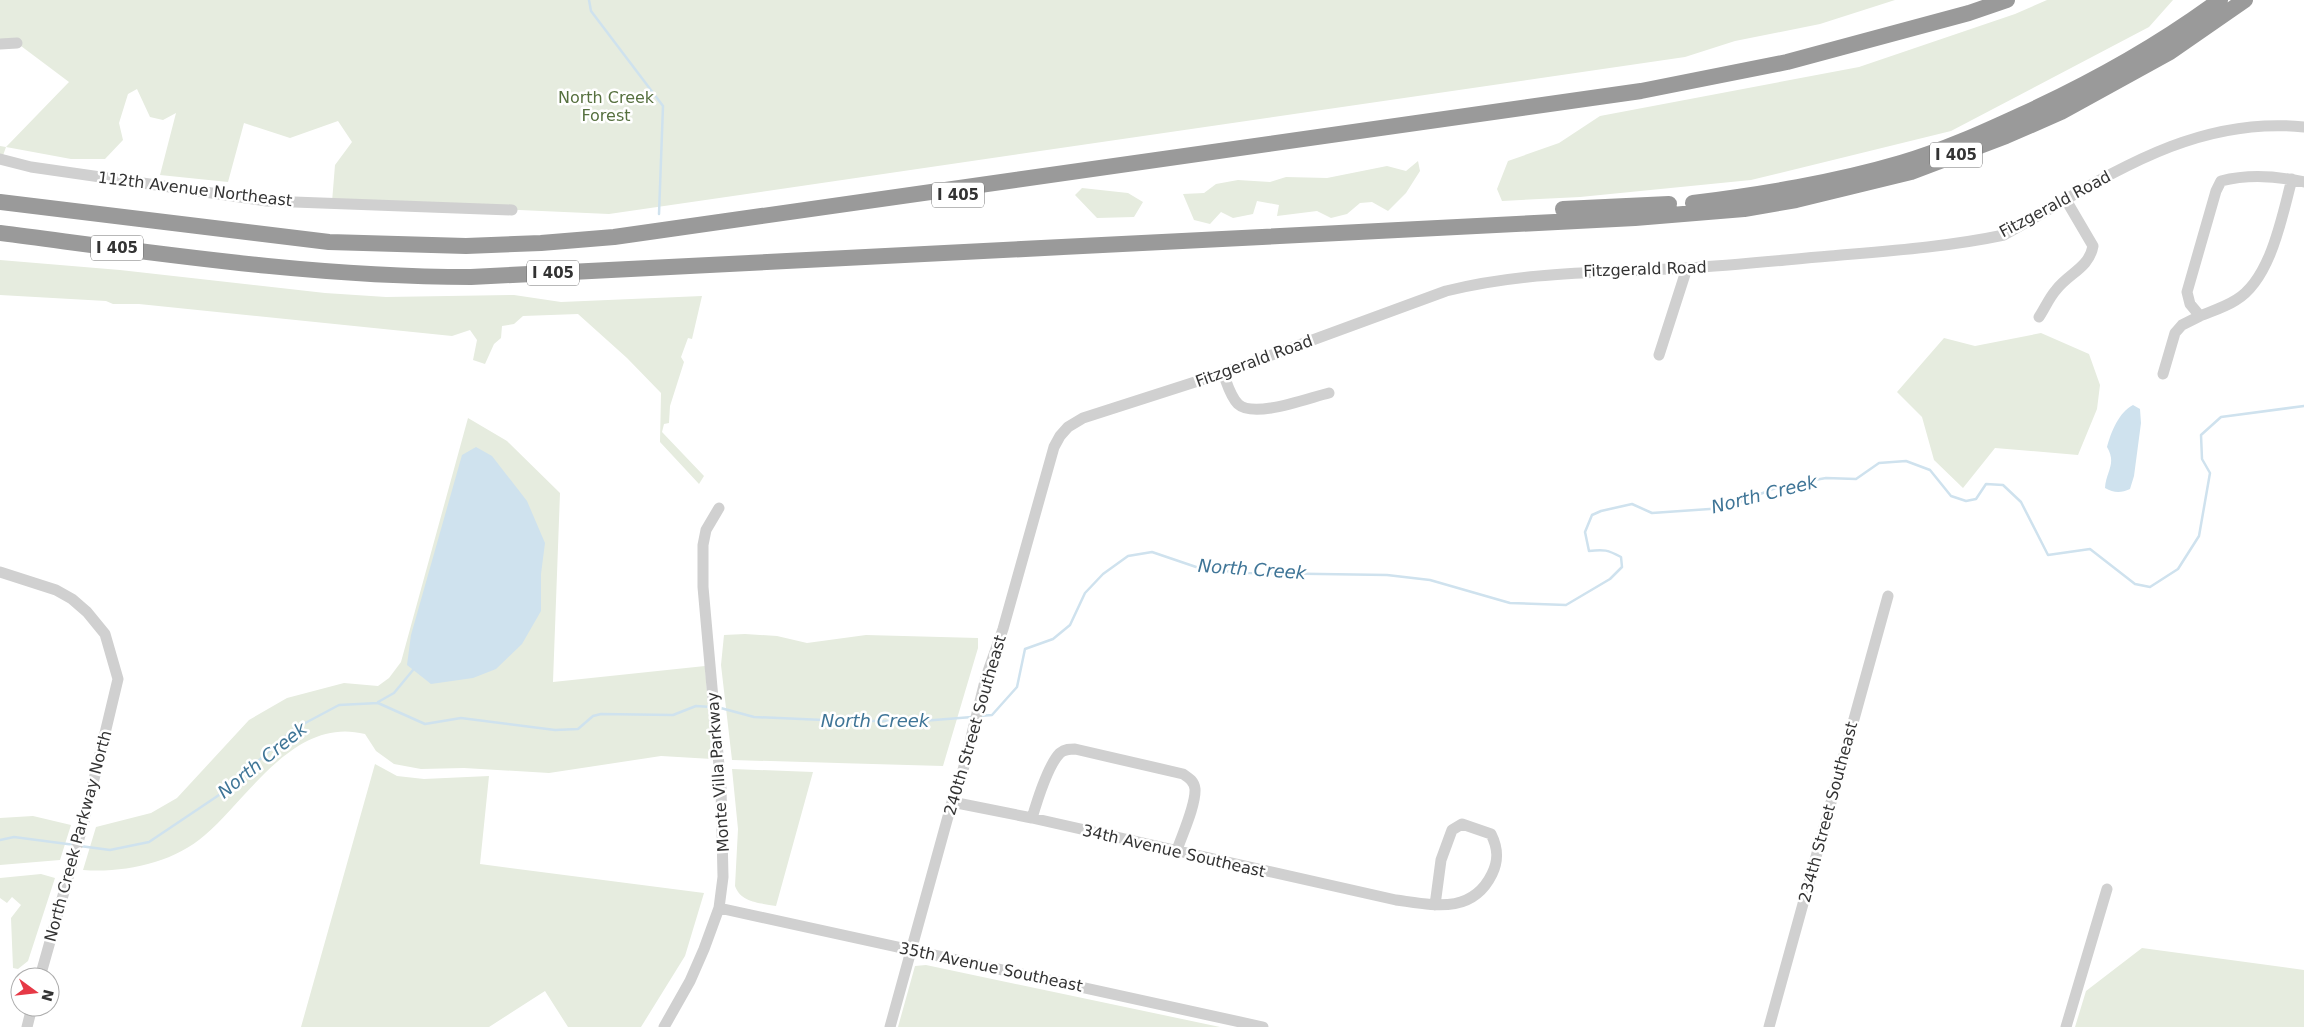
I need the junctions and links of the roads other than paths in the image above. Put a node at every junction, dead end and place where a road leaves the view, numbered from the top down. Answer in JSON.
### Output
{"nodes":[{"id":1,"x":2007,"y":0,"type":"edge"},
{"id":2,"x":2220,"y":0,"type":"edge"},
{"id":3,"x":2245,"y":0,"type":"edge"},
{"id":4,"x":1905,"y":30,"type":"junction"},
{"id":5,"x":17,"y":43,"type":"dead end"},
{"id":6,"x":0,"y":44,"type":"edge"},
{"id":7,"x":2304,"y":126,"type":"edge"},
{"id":8,"x":0,"y":159,"type":"edge"},
{"id":9,"x":2298,"y":181,"type":"edge"},
{"id":10,"x":2066,"y":200,"type":"junction"},
{"id":11,"x":0,"y":202,"type":"edge"},
{"id":12,"x":1648,"y":205,"type":"junction"},
{"id":13,"x":0,"y":209,"type":"edge"},
{"id":14,"x":512,"y":210,"type":"dead end"},
{"id":15,"x":1635,"y":218,"type":"junction"},
{"id":16,"x":0,"y":224,"type":"edge"},
{"id":17,"x":0,"y":233,"type":"edge"},
{"id":18,"x":0,"y":244,"type":"edge"},
{"id":19,"x":858,"y":246,"type":"junction"},
{"id":20,"x":872,"y":255,"type":"junction"},
{"id":21,"x":234,"y":261,"type":"junction"},
{"id":22,"x":1686,"y":268,"type":"junction"},
{"id":23,"x":2200,"y":316,"type":"junction"},
{"id":24,"x":2040,"y":317,"type":"dead end"},
{"id":25,"x":1659,"y":355,"type":"dead end"},
{"id":26,"x":1223,"y":373,"type":"junction"},
{"id":27,"x":2163,"y":374,"type":"dead end"},
{"id":28,"x":1329,"y":394,"type":"dead end"},
{"id":29,"x":1068,"y":427,"type":"joint"},
{"id":30,"x":719,"y":508,"type":"dead end"},
{"id":31,"x":0,"y":572,"type":"edge"},
{"id":32,"x":1888,"y":596,"type":"dead end"},
{"id":33,"x":952,"y":802,"type":"junction"},
{"id":34,"x":1032,"y":818,"type":"junction"},
{"id":35,"x":1177,"y":850,"type":"junction"},
{"id":36,"x":2107,"y":889,"type":"dead end"},
{"id":37,"x":1434,"y":905,"type":"junction"},
{"id":38,"x":718,"y":908,"type":"junction"},
{"id":39,"x":912,"y":949,"type":"junction"},
{"id":40,"x":43,"y":967,"type":"edge"},
{"id":41,"x":664,"y":1027,"type":"edge"},
{"id":42,"x":890,"y":1027,"type":"edge"},
{"id":43,"x":1263,"y":1027,"type":"edge"},
{"id":44,"x":1769,"y":1027,"type":"edge"},
{"id":45,"x":2066,"y":1027,"type":"edge"}],
"edges":[{"from":1,"to":4,"type":"highway","number":"I 405"},
{"from":2,"to":12,"type":"highway","number":"I 405"},
{"from":3,"to":15,"type":"highway","number":"I 405"},
{"from":4,"to":11,"type":"highway","number":"I 405"},
{"from":4,"to":13,"type":"highway","number":"I 405"},
{"from":5,"to":6,"type":"street"},
{"from":7,"to":10,"type":"street","name":"Fitzgerald Road"},
{"from":8,"to":14,"type":"street","name":"112th Avenue Northeast"},
{"from":9,"to":23,"type":"street"},
{"from":9,"to":23,"type":"street"},
{"from":10,"to":22,"type":"street","name":"Fitzgerald Road"},
{"from":10,"to":24,"type":"street"},
{"from":12,"to":15,"type":"highway"},
{"from":12,"to":19,"type":"highway","number":"I 405"},
{"from":15,"to":20,"type":"highway","number":"I 405"},
{"from":16,"to":19,"type":"highway","number":"I 405"},
{"from":17,"to":21,"type":"highway","number":"I 405"},
{"from":18,"to":21,"type":"highway"},
{"from":19,"to":20,"type":"highway"},
{"from":20,"to":21,"type":"highway","number":"I 405"},
{"from":22,"to":25,"type":"street"},
{"from":22,"to":26,"type":"street","name":"Fitzgerald Road"},
{"from":23,"to":27,"type":"street"},
{"from":26,"to":28,"type":"street"},
{"from":26,"to":29,"type":"street","name":"Fitzgerald Road"},
{"from":29,"to":33,"type":"street","name":"240th Street Southeast"},
{"from":30,"to":38,"type":"street","name":"Monte Villa Parkway"},
{"from":31,"to":40,"type":"street","name":"North Creek Parkway North"},
{"from":32,"to":44,"type":"street","name":"234th Street Southeast"},
{"from":33,"to":34,"type":"street","name":"34th Avenue Southeast"},
{"from":33,"to":39,"type":"street","name":"240th Street Southeast"},
{"from":34,"to":35,"type":"street","name":"34th Avenue Southeast"},
{"from":34,"to":35,"type":"street"},
{"from":35,"to":37,"type":"street","name":"34th Avenue Southeast"},
{"from":36,"to":45,"type":"street"},
{"from":37,"to":37,"type":"street","name":"34th Avenue Southeast"},
{"from":38,"to":39,"type":"street","name":"35th Avenue Southeast"},
{"from":38,"to":41,"type":"street","name":"Monte Villa Parkway"},
{"from":39,"to":42,"type":"street","name":"240th Street Southeast"},
{"from":39,"to":43,"type":"street","name":"35th Avenue Southeast"}]}
